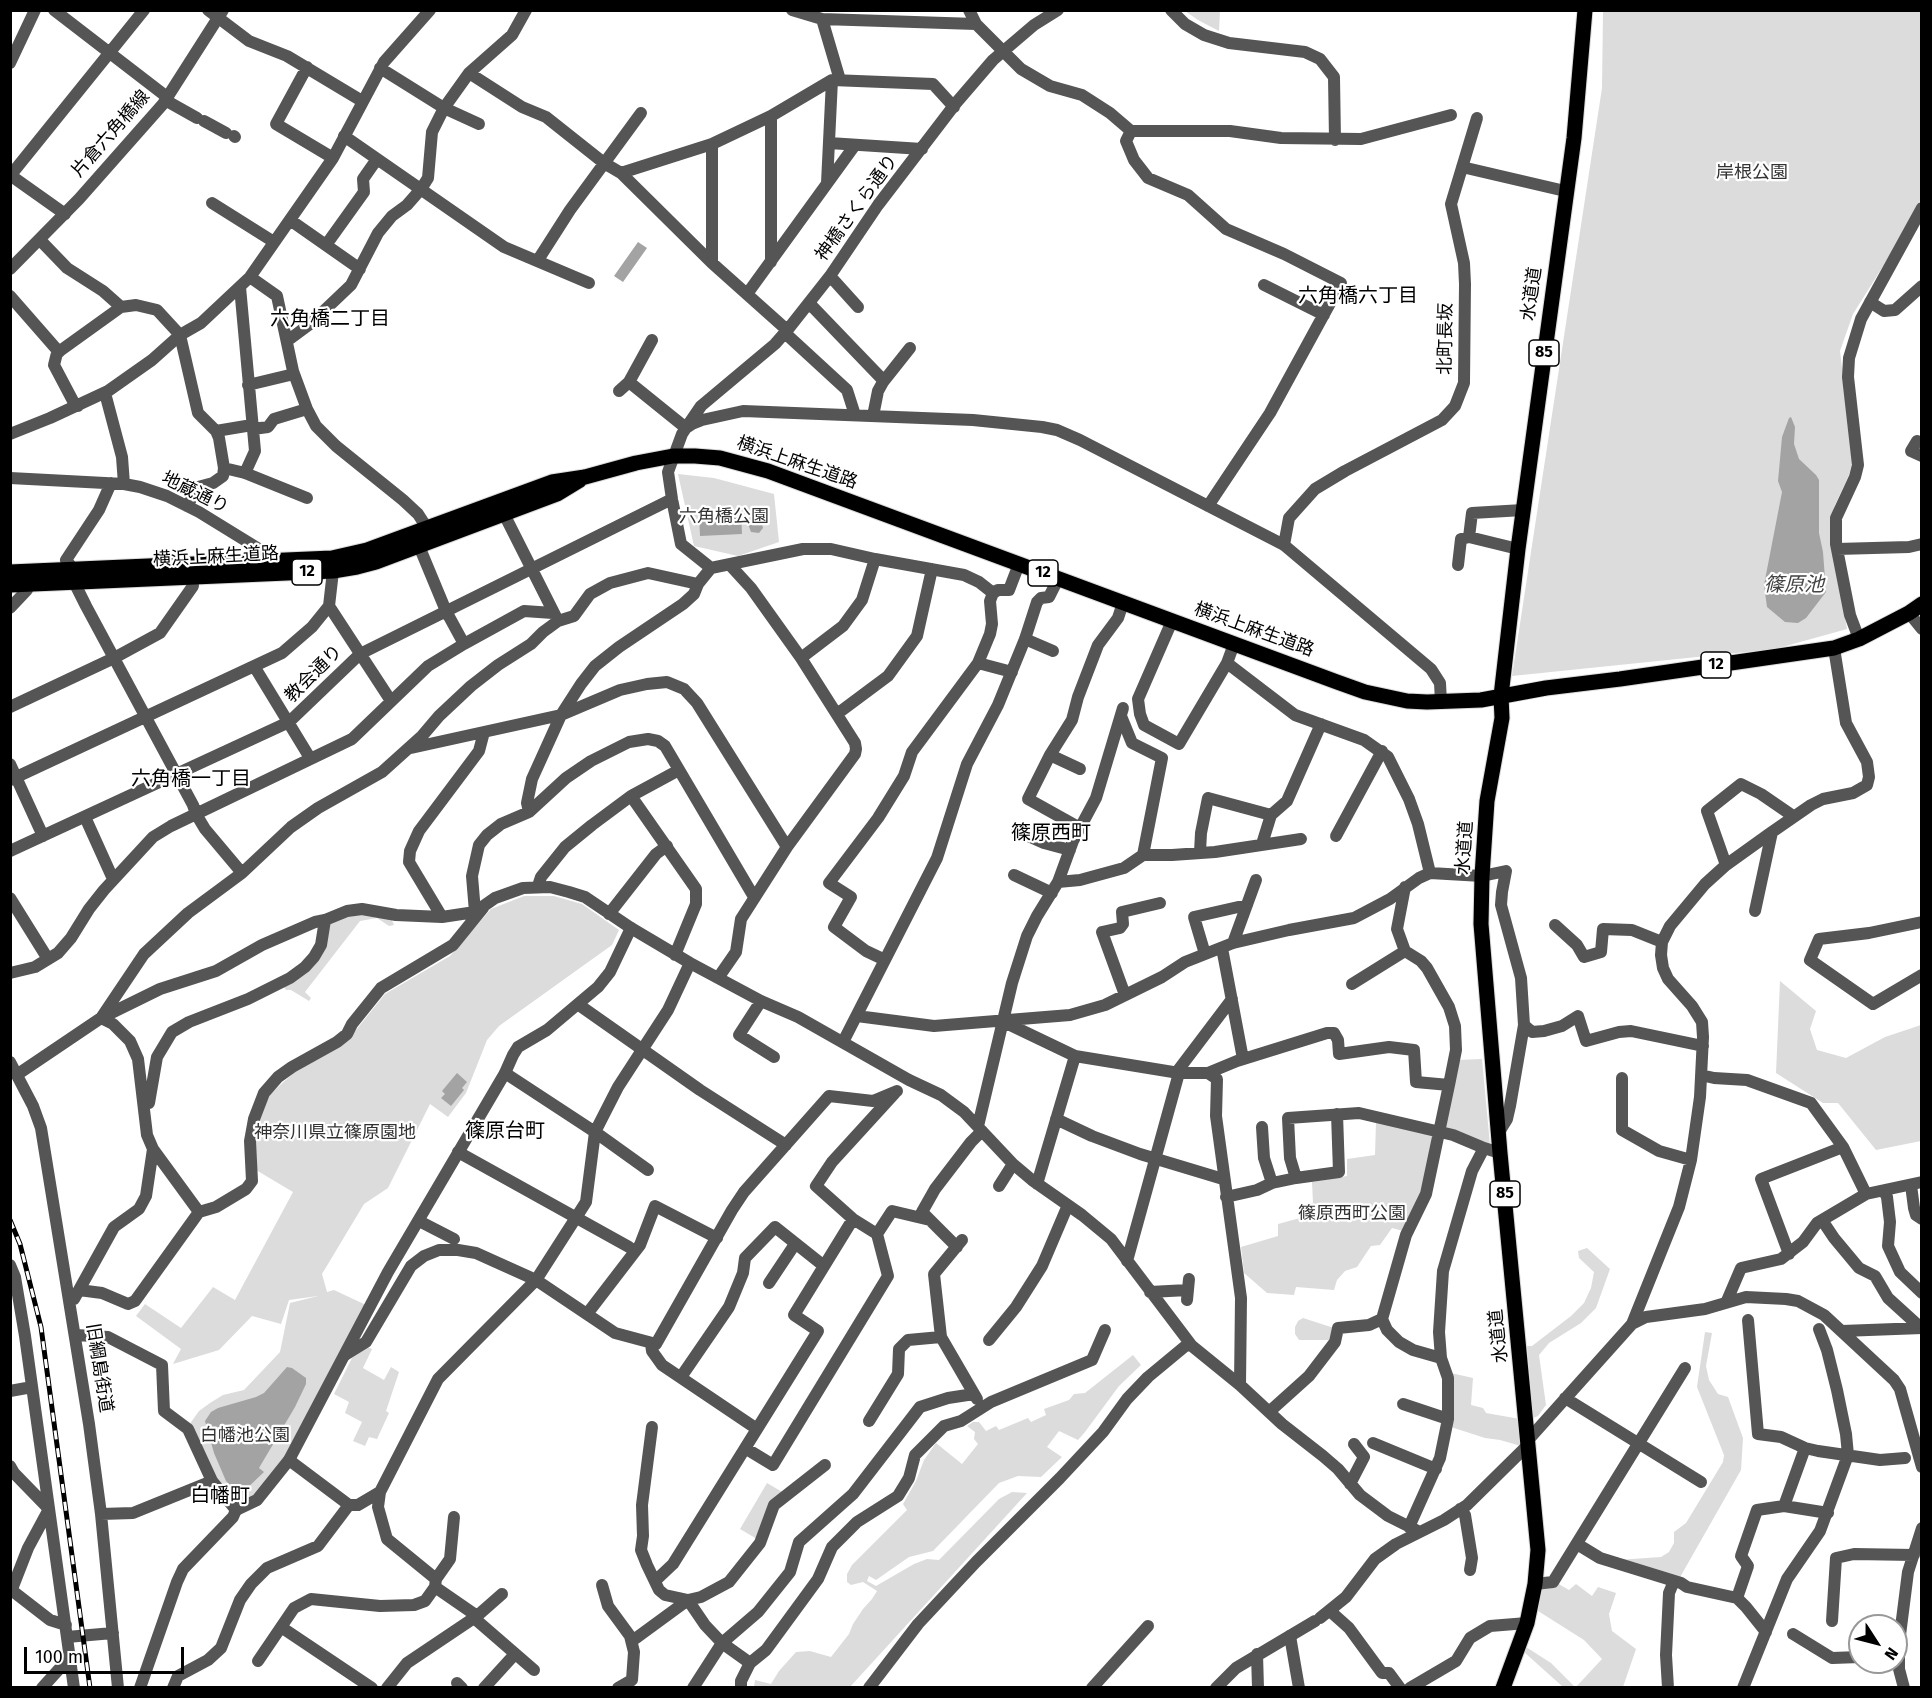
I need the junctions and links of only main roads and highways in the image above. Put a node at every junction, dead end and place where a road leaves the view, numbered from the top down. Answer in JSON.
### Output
{"nodes":[{"id":1,"x":1586,"y":10,"type":"edge"},
{"id":2,"x":585,"y":477,"type":"junction"},
{"id":3,"x":267,"y":568,"type":"junction"},
{"id":4,"x":10,"y":572,"type":"edge"},
{"id":5,"x":74,"y":576,"type":"junction"},
{"id":6,"x":10,"y":585,"type":"edge"},
{"id":7,"x":1915,"y":608,"type":"edge"},
{"id":8,"x":1501,"y":696,"type":"junction"},
{"id":9,"x":1503,"y":1688,"type":"edge"}],
"edges":[{"from":1,"to":8,"type":"main road","name":"水道道","number":"85"},
{"from":2,"to":3,"type":"main road","name":"横浜上麻生道路","number":"12"},
{"from":2,"to":3,"type":"main road","name":"横浜上麻生道路","number":"12"},
{"from":2,"to":8,"type":"main road","name":"横浜上麻生道路","number":"12"},
{"from":3,"to":5,"type":"main road","name":"横浜上麻生道路","number":"12"},
{"from":3,"to":5,"type":"main road","name":"横浜上麻生道路","number":"12"},
{"from":4,"to":5,"type":"main road","name":"横浜上麻生道路","number":"12"},
{"from":5,"to":6,"type":"main road","name":"横浜上麻生道路","number":"12"},
{"from":7,"to":8,"type":"main road","name":"横浜上麻生道路","number":"12"},
{"from":8,"to":9,"type":"main road","name":"水道道","number":"85"}]}
